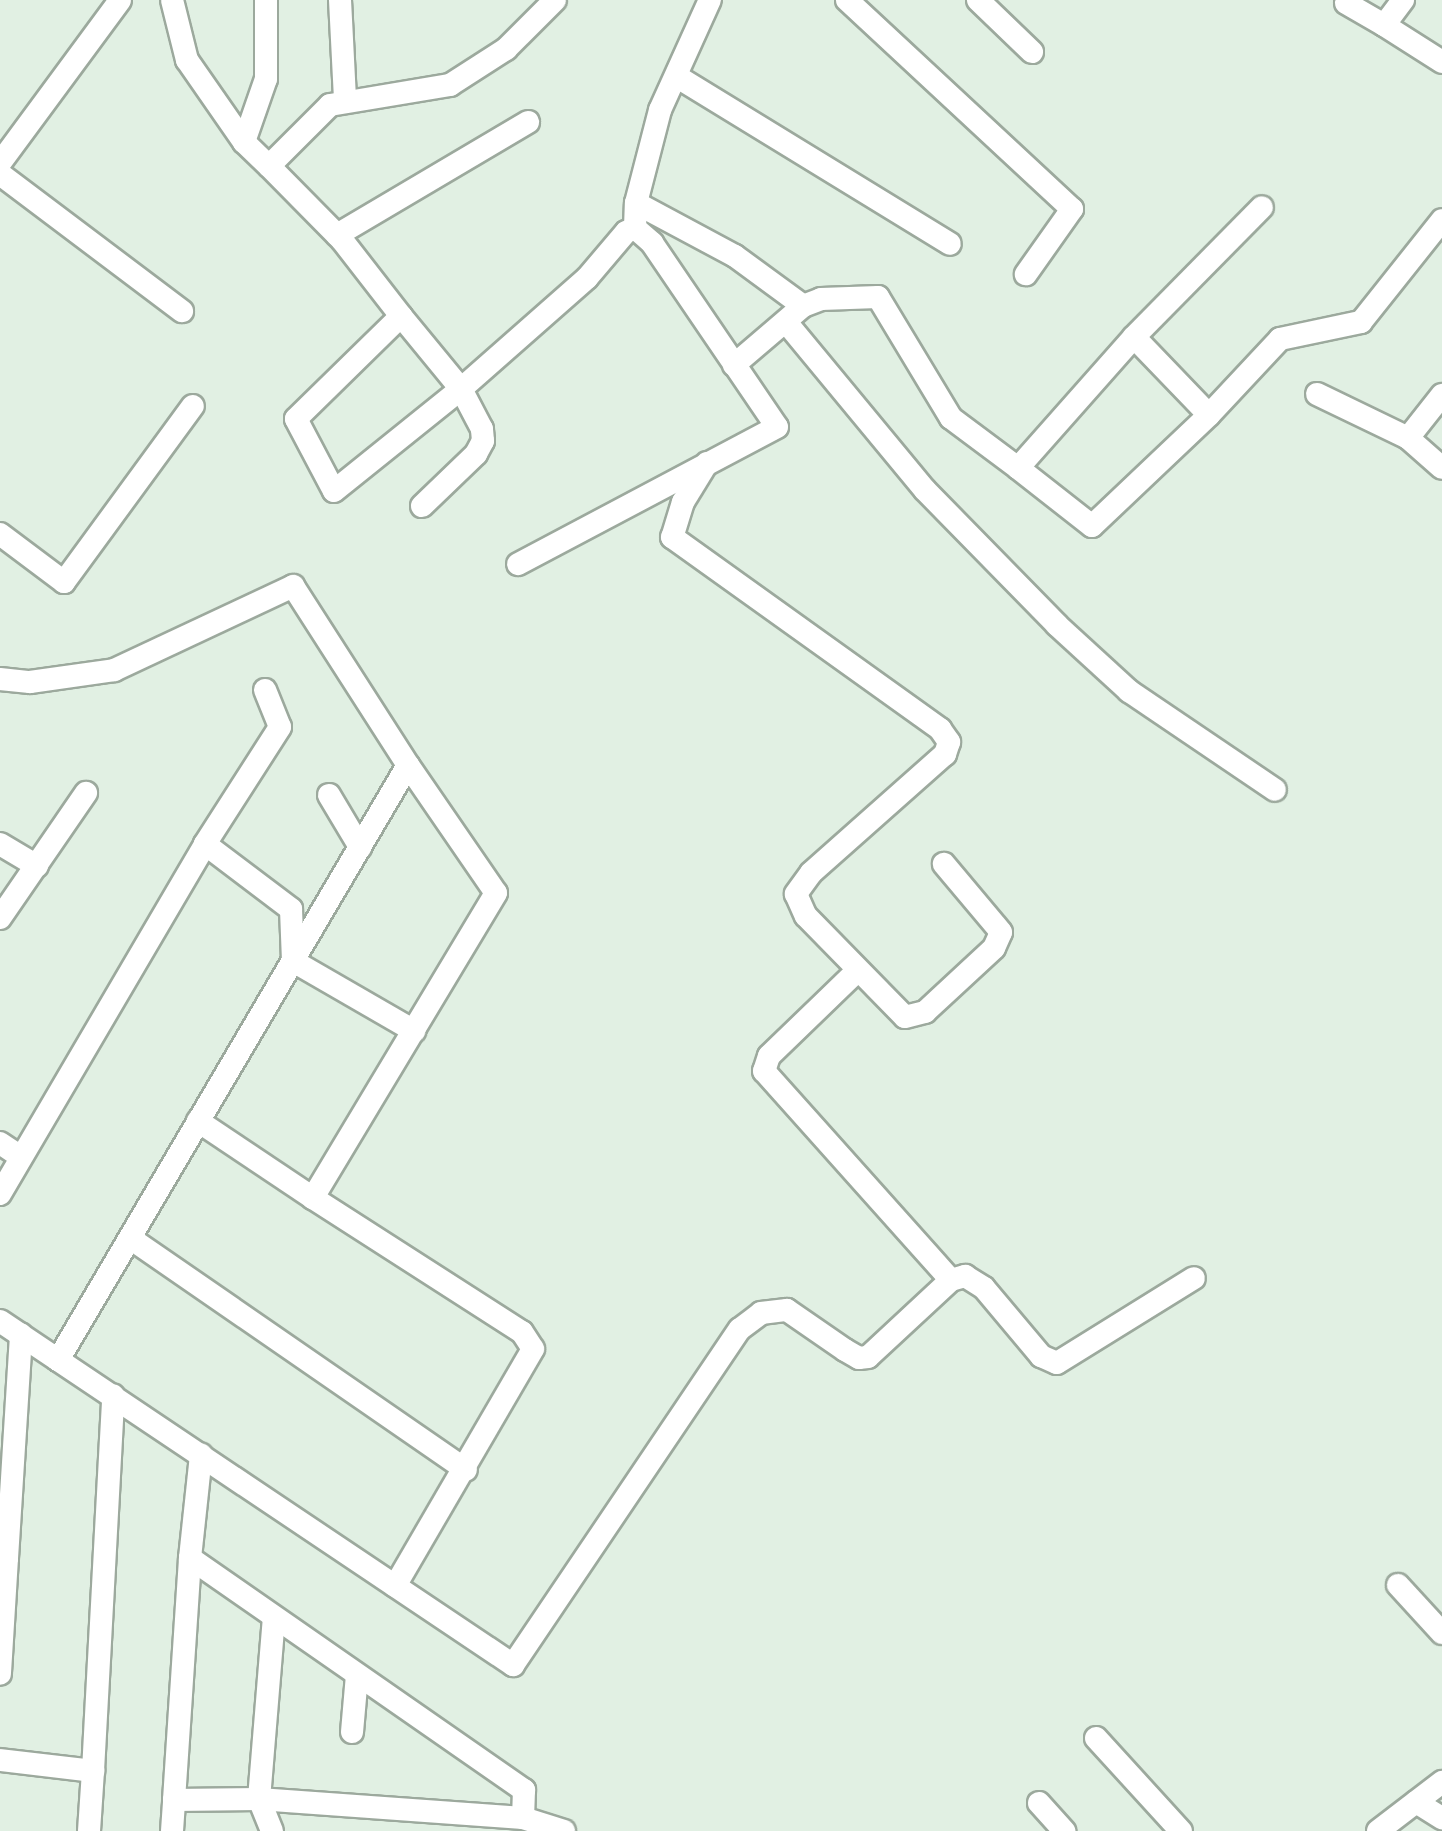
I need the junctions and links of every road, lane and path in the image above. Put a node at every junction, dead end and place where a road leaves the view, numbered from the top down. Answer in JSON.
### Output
{"nodes":[{"id":1,"x":120,"y":0,"type":"edge"},
{"id":2,"x":172,"y":0,"type":"edge"},
{"id":3,"x":266,"y":0,"type":"edge"},
{"id":4,"x":340,"y":0,"type":"edge"},
{"id":5,"x":556,"y":0,"type":"edge"},
{"id":6,"x":710,"y":0,"type":"edge"},
{"id":7,"x":848,"y":0,"type":"edge"},
{"id":8,"x":978,"y":0,"type":"edge"},
{"id":9,"x":1403,"y":0,"type":"edge"},
{"id":10,"x":1346,"y":2,"type":"dead end"},
{"id":11,"x":1384,"y":25,"type":"junction"},
{"id":12,"x":1032,"y":52,"type":"dead end"},
{"id":13,"x":1442,"y":62,"type":"edge"},
{"id":14,"x":676,"y":76,"type":"junction"},
{"id":15,"x":345,"y":100,"type":"junction"},
{"id":16,"x":528,"y":122,"type":"dead end"},
{"id":17,"x":244,"y":142,"type":"junction"},
{"id":18,"x":0,"y":163,"type":"edge"},
{"id":19,"x":269,"y":166,"type":"junction"},
{"id":20,"x":0,"y":174,"type":"edge"},
{"id":21,"x":636,"y":203,"type":"junction"},
{"id":22,"x":1262,"y":207,"type":"dead end"},
{"id":23,"x":1442,"y":220,"type":"edge"},
{"id":24,"x":634,"y":228,"type":"junction"},
{"id":25,"x":337,"y":234,"type":"junction"},
{"id":26,"x":950,"y":244,"type":"dead end"},
{"id":27,"x":1026,"y":274,"type":"dead end"},
{"id":28,"x":182,"y":311,"type":"dead end"},
{"id":29,"x":794,"y":314,"type":"junction"},
{"id":30,"x":401,"y":316,"type":"junction"},
{"id":31,"x":1134,"y":337,"type":"junction"},
{"id":32,"x":734,"y":366,"type":"junction"},
{"id":33,"x":461,"y":389,"type":"junction"},
{"id":34,"x":1317,"y":394,"type":"dead end"},
{"id":35,"x":1442,"y":395,"type":"edge"},
{"id":36,"x":193,"y":406,"type":"dead end"},
{"id":37,"x":1209,"y":414,"type":"junction"},
{"id":38,"x":1408,"y":438,"type":"junction"},
{"id":39,"x":708,"y":463,"type":"junction"},
{"id":40,"x":1018,"y":468,"type":"junction"},
{"id":41,"x":1442,"y":468,"type":"edge"},
{"id":42,"x":422,"y":506,"type":"dead end"},
{"id":43,"x":0,"y":513,"type":"edge"},
{"id":44,"x":0,"y":530,"type":"edge"},
{"id":45,"x":518,"y":564,"type":"dead end"},
{"id":46,"x":0,"y":679,"type":"edge"},
{"id":47,"x":265,"y":690,"type":"dead end"},
{"id":48,"x":408,"y":765,"type":"junction"},
{"id":49,"x":1276,"y":790,"type":"dead end"},
{"id":50,"x":86,"y":793,"type":"dead end"},
{"id":51,"x":329,"y":795,"type":"dead end"},
{"id":52,"x":0,"y":844,"type":"edge"},
{"id":53,"x":205,"y":844,"type":"junction"},
{"id":54,"x":360,"y":847,"type":"junction"},
{"id":55,"x":944,"y":864,"type":"dead end"},
{"id":56,"x":36,"y":866,"type":"junction"},
{"id":57,"x":0,"y":918,"type":"edge"},
{"id":58,"x":294,"y":961,"type":"junction"},
{"id":59,"x":857,"y":970,"type":"junction"},
{"id":60,"x":414,"y":1030,"type":"junction"},
{"id":61,"x":198,"y":1121,"type":"junction"},
{"id":62,"x":0,"y":1143,"type":"edge"},
{"id":63,"x":22,"y":1157,"type":"junction"},
{"id":64,"x":0,"y":1194,"type":"edge"},
{"id":65,"x":312,"y":1198,"type":"junction"},
{"id":66,"x":130,"y":1238,"type":"junction"},
{"id":67,"x":1194,"y":1278,"type":"dead end"},
{"id":68,"x":950,"y":1280,"type":"junction"},
{"id":69,"x":0,"y":1320,"type":"edge"},
{"id":70,"x":21,"y":1334,"type":"junction"},
{"id":71,"x":58,"y":1360,"type":"junction"},
{"id":72,"x":113,"y":1396,"type":"junction"},
{"id":73,"x":201,"y":1456,"type":"junction"},
{"id":74,"x":466,"y":1470,"type":"junction"},
{"id":75,"x":4,"y":1558,"type":"edge"},
{"id":76,"x":190,"y":1558,"type":"junction"},
{"id":77,"x":1398,"y":1585,"type":"dead end"},
{"id":78,"x":395,"y":1586,"type":"junction"},
{"id":79,"x":274,"y":1618,"type":"junction"},
{"id":80,"x":1442,"y":1633,"type":"edge"},
{"id":81,"x":0,"y":1674,"type":"edge"},
{"id":82,"x":357,"y":1675,"type":"junction"},
{"id":83,"x":352,"y":1732,"type":"dead end"},
{"id":84,"x":1096,"y":1738,"type":"dead end"},
{"id":85,"x":0,"y":1760,"type":"edge"},
{"id":86,"x":93,"y":1771,"type":"junction"},
{"id":87,"x":1442,"y":1782,"type":"edge"},
{"id":88,"x":259,"y":1799,"type":"junction"},
{"id":89,"x":174,"y":1800,"type":"junction"},
{"id":90,"x":1416,"y":1802,"type":"junction"},
{"id":91,"x":1039,"y":1803,"type":"dead end"},
{"id":92,"x":522,"y":1818,"type":"junction"},
{"id":93,"x":1442,"y":1818,"type":"edge"},
{"id":94,"x":89,"y":1831,"type":"edge"},
{"id":95,"x":172,"y":1831,"type":"edge"},
{"id":96,"x":272,"y":1831,"type":"edge"},
{"id":97,"x":564,"y":1831,"type":"edge"},
{"id":98,"x":1064,"y":1831,"type":"edge"},
{"id":99,"x":1181,"y":1831,"type":"edge"},
{"id":100,"x":1378,"y":1831,"type":"edge"}],
"edges":[{"from":1,"to":18,"type":"street"},
{"from":2,"to":17,"type":"street"},
{"from":3,"to":17,"type":"street"},
{"from":4,"to":15,"type":"street"},
{"from":5,"to":15,"type":"street"},
{"from":6,"to":14,"type":"street"},
{"from":7,"to":27,"type":"street"},
{"from":8,"to":12,"type":"street"},
{"from":9,"to":11,"type":"street"},
{"from":10,"to":11,"type":"street"},
{"from":11,"to":13,"type":"street"},
{"from":14,"to":21,"type":"street"},
{"from":14,"to":26,"type":"street"},
{"from":15,"to":19,"type":"street"},
{"from":16,"to":25,"type":"street"},
{"from":17,"to":19,"type":"street"},
{"from":19,"to":25,"type":"street"},
{"from":20,"to":28,"type":"street"},
{"from":21,"to":24,"type":"street"},
{"from":21,"to":29,"type":"street"},
{"from":22,"to":31,"type":"street"},
{"from":23,"to":37,"type":"street"},
{"from":24,"to":32,"type":"street"},
{"from":24,"to":33,"type":"street"},
{"from":25,"to":30,"type":"street"},
{"from":29,"to":32,"type":"street"},
{"from":29,"to":40,"type":"street"},
{"from":29,"to":49,"type":"street"},
{"from":30,"to":33,"type":"street"},
{"from":30,"to":33,"type":"street"},
{"from":31,"to":37,"type":"street"},
{"from":31,"to":40,"type":"street"},
{"from":32,"to":39,"type":"street"},
{"from":33,"to":42,"type":"street"},
{"from":34,"to":38,"type":"street"},
{"from":35,"to":38,"type":"street"},
{"from":36,"to":44,"type":"street"},
{"from":37,"to":40,"type":"street"},
{"from":38,"to":41,"type":"street"},
{"from":39,"to":45,"type":"street"},
{"from":39,"to":59,"type":"street"},
{"from":43,"to":44,"type":"street"},
{"from":46,"to":48,"type":"street"},
{"from":47,"to":53,"type":"street"},
{"from":48,"to":54,"type":"street"},
{"from":48,"to":60,"type":"street"},
{"from":50,"to":56,"type":"street"},
{"from":51,"to":54,"type":"street"},
{"from":52,"to":56,"type":"street"},
{"from":53,"to":58,"type":"street"},
{"from":53,"to":63,"type":"street"},
{"from":54,"to":58,"type":"street"},
{"from":55,"to":59,"type":"street"},
{"from":56,"to":57,"type":"street"},
{"from":58,"to":60,"type":"street"},
{"from":58,"to":61,"type":"street"},
{"from":59,"to":68,"type":"street"},
{"from":60,"to":65,"type":"street"},
{"from":61,"to":65,"type":"street"},
{"from":61,"to":66,"type":"street"},
{"from":62,"to":63,"type":"street"},
{"from":63,"to":64,"type":"street"},
{"from":65,"to":74,"type":"street"},
{"from":66,"to":71,"type":"street"},
{"from":66,"to":74,"type":"street"},
{"from":67,"to":68,"type":"street"},
{"from":68,"to":78,"type":"street"},
{"from":69,"to":70,"type":"street"},
{"from":70,"to":71,"type":"street"},
{"from":70,"to":75,"type":"street"},
{"from":71,"to":72,"type":"street"},
{"from":72,"to":73,"type":"street"},
{"from":72,"to":86,"type":"street"},
{"from":73,"to":76,"type":"street"},
{"from":73,"to":78,"type":"street"},
{"from":74,"to":78,"type":"street"},
{"from":75,"to":81,"type":"street"},
{"from":76,"to":79,"type":"street"},
{"from":76,"to":89,"type":"street"},
{"from":77,"to":80,"type":"street"},
{"from":79,"to":82,"type":"street"},
{"from":79,"to":88,"type":"street"},
{"from":82,"to":83,"type":"street"},
{"from":82,"to":92,"type":"street"},
{"from":84,"to":99,"type":"street"},
{"from":85,"to":86,"type":"street"},
{"from":86,"to":94,"type":"street"},
{"from":87,"to":90,"type":"street"},
{"from":88,"to":89,"type":"street"},
{"from":88,"to":92,"type":"street"},
{"from":88,"to":96,"type":"street"},
{"from":89,"to":95,"type":"street"},
{"from":90,"to":93,"type":"street"},
{"from":90,"to":100,"type":"street"},
{"from":91,"to":98,"type":"street"},
{"from":92,"to":97,"type":"street"}]}
